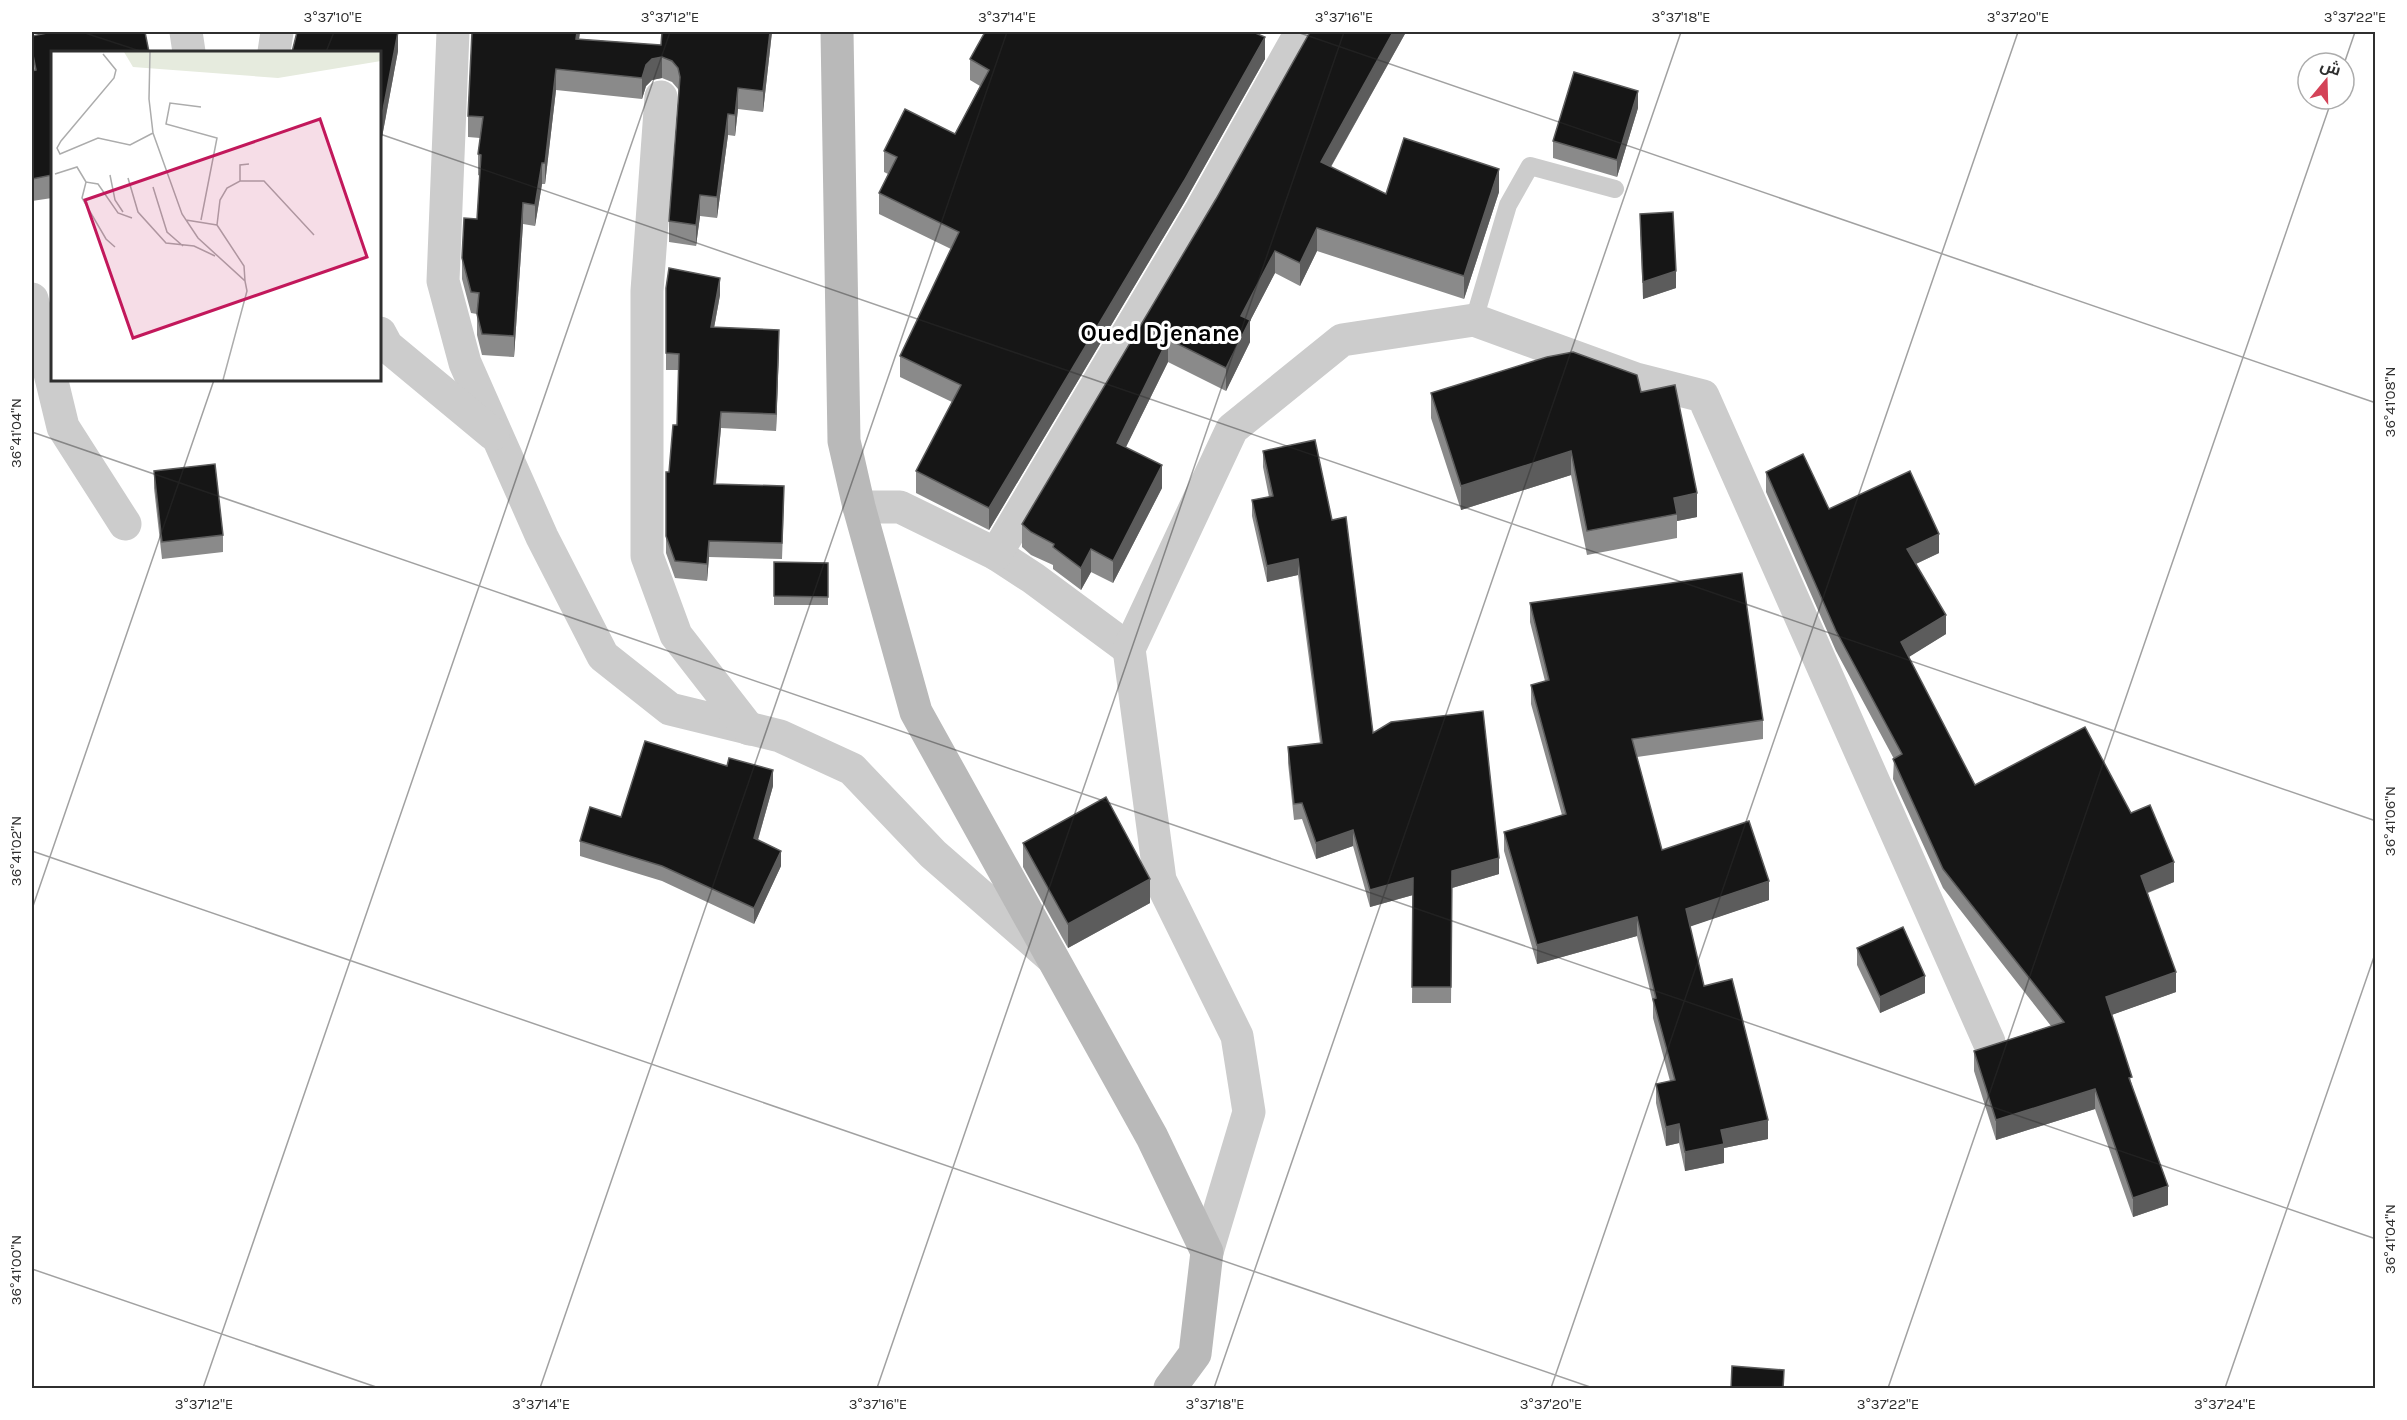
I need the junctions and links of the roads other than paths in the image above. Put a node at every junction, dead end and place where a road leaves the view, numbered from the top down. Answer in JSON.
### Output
{"nodes":[{"id":1,"x":186,"y":32,"type":"edge"},
{"id":2,"x":277,"y":32,"type":"edge"},
{"id":3,"x":453,"y":32,"type":"edge"},
{"id":4,"x":837,"y":32,"type":"edge"},
{"id":5,"x":1302,"y":32,"type":"edge"},
{"id":6,"x":189,"y":51,"type":"edge"},
{"id":7,"x":274,"y":51,"type":"edge"},
{"id":8,"x":661,"y":97,"type":"dead end"},
{"id":9,"x":1615,"y":189,"type":"dead end"},
{"id":10,"x":32,"y":299,"type":"edge"},
{"id":11,"x":1474,"y":320,"type":"junction"},
{"id":12,"x":381,"y":335,"type":"edge"},
{"id":13,"x":51,"y":377,"type":"edge"},
{"id":14,"x":52,"y":381,"type":"edge"},
{"id":15,"x":501,"y":441,"type":"junction"},
{"id":16,"x":859,"y":507,"type":"junction"},
{"id":17,"x":125,"y":524,"type":"dead end"},
{"id":18,"x":996,"y":554,"type":"junction"},
{"id":19,"x":1129,"y":649,"type":"junction"},
{"id":20,"x":749,"y":729,"type":"junction"},
{"id":21,"x":1054,"y":959,"type":"junction"},
{"id":22,"x":1989,"y":1042,"type":"dead end"},
{"id":23,"x":1207,"y":1252,"type":"junction"},
{"id":24,"x":1170,"y":1389,"type":"edge"}],
"edges":[{"from":1,"to":6,"type":"street"},
{"from":2,"to":7,"type":"street"},
{"from":3,"to":15,"type":"street"},
{"from":4,"to":16,"type":"main road"},
{"from":5,"to":18,"type":"street"},
{"from":8,"to":20,"type":"street"},
{"from":9,"to":11,"type":"lane"},
{"from":10,"to":13,"type":"street"},
{"from":11,"to":19,"type":"street"},
{"from":11,"to":22,"type":"street"},
{"from":12,"to":15,"type":"street"},
{"from":14,"to":17,"type":"street"},
{"from":15,"to":20,"type":"street"},
{"from":16,"to":18,"type":"street"},
{"from":16,"to":21,"type":"main road"},
{"from":18,"to":19,"type":"street"},
{"from":19,"to":23,"type":"street"},
{"from":20,"to":21,"type":"street"},
{"from":21,"to":23,"type":"main road"},
{"from":23,"to":24,"type":"main road"}]}
